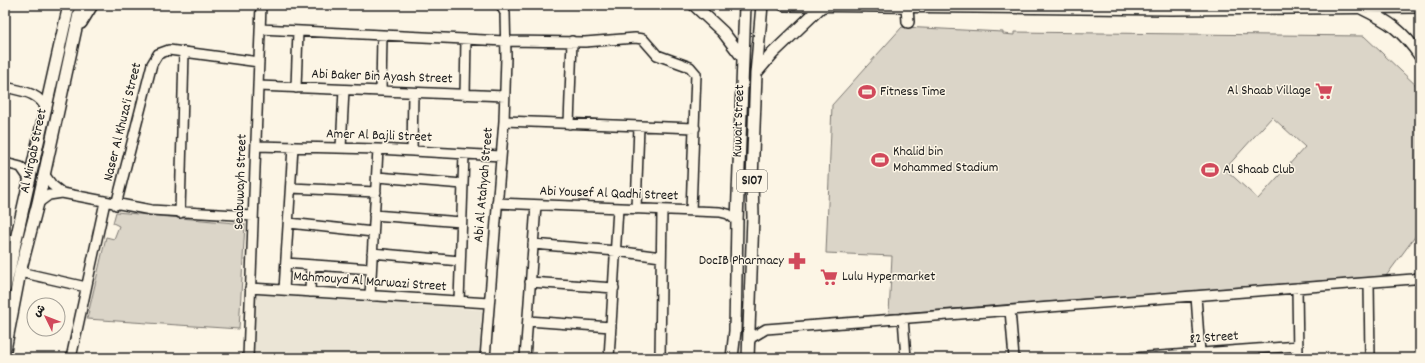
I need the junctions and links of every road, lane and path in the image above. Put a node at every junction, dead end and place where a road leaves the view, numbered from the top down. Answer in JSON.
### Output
{"nodes":[{"id":1,"x":81,"y":5,"type":"edge"},
{"id":2,"x":92,"y":5,"type":"edge"},
{"id":3,"x":261,"y":5,"type":"edge"},
{"id":4,"x":510,"y":5,"type":"edge"},
{"id":5,"x":694,"y":5,"type":"edge"},
{"id":6,"x":746,"y":5,"type":"edge"},
{"id":7,"x":762,"y":5,"type":"edge"},
{"id":8,"x":784,"y":5,"type":"edge"},
{"id":9,"x":828,"y":6,"type":"junction"},
{"id":10,"x":907,"y":6,"type":"junction"},
{"id":11,"x":67,"y":7,"type":"edge"},
{"id":12,"x":1359,"y":7,"type":"junction"},
{"id":13,"x":1420,"y":7,"type":"edge"},
{"id":14,"x":503,"y":9,"type":"edge"},
{"id":15,"x":908,"y":22,"type":"dead end"},
{"id":16,"x":260,"y":29,"type":"junction"},
{"id":17,"x":298,"y":31,"type":"junction"},
{"id":18,"x":75,"y":32,"type":"junction"},
{"id":19,"x":382,"y":35,"type":"junction"},
{"id":20,"x":466,"y":39,"type":"junction"},
{"id":21,"x":505,"y":41,"type":"junction"},
{"id":22,"x":572,"y":41,"type":"junction"},
{"id":23,"x":184,"y":52,"type":"junction"},
{"id":24,"x":1420,"y":56,"type":"edge"},
{"id":25,"x":743,"y":58,"type":"junction"},
{"id":26,"x":259,"y":62,"type":"junction"},
{"id":27,"x":756,"y":74,"type":"junction"},
{"id":28,"x":258,"y":86,"type":"junction"},
{"id":29,"x":5,"y":87,"type":"edge"},
{"id":30,"x":50,"y":87,"type":"junction"},
{"id":31,"x":296,"y":88,"type":"junction"},
{"id":32,"x":344,"y":90,"type":"junction"},
{"id":33,"x":381,"y":91,"type":"junction"},
{"id":34,"x":29,"y":93,"type":"junction"},
{"id":35,"x":413,"y":93,"type":"junction"},
{"id":36,"x":465,"y":95,"type":"junction"},
{"id":37,"x":504,"y":96,"type":"junction"},
{"id":38,"x":46,"y":109,"type":"junction"},
{"id":39,"x":504,"y":121,"type":"junction"},
{"id":40,"x":569,"y":124,"type":"junction"},
{"id":41,"x":639,"y":126,"type":"junction"},
{"id":42,"x":695,"y":128,"type":"junction"},
{"id":43,"x":256,"y":146,"type":"junction"},
{"id":44,"x":294,"y":147,"type":"junction"},
{"id":45,"x":341,"y":148,"type":"junction"},
{"id":46,"x":378,"y":149,"type":"junction"},
{"id":47,"x":412,"y":151,"type":"junction"},
{"id":48,"x":464,"y":154,"type":"junction"},
{"id":49,"x":35,"y":155,"type":"junction"},
{"id":50,"x":501,"y":156,"type":"junction"},
{"id":51,"x":5,"y":162,"type":"edge"},
{"id":52,"x":16,"y":165,"type":"junction"},
{"id":53,"x":44,"y":174,"type":"junction"},
{"id":54,"x":376,"y":177,"type":"junction"},
{"id":55,"x":30,"y":180,"type":"junction"},
{"id":56,"x":463,"y":184,"type":"junction"},
{"id":57,"x":291,"y":188,"type":"junction"},
{"id":58,"x":376,"y":192,"type":"junction"},
{"id":59,"x":62,"y":193,"type":"junction"},
{"id":60,"x":738,"y":201,"type":"junction"},
{"id":61,"x":105,"y":202,"type":"junction"},
{"id":62,"x":38,"y":203,"type":"junction"},
{"id":63,"x":497,"y":203,"type":"junction"},
{"id":64,"x":116,"y":205,"type":"junction"},
{"id":65,"x":536,"y":205,"type":"junction"},
{"id":66,"x":618,"y":208,"type":"junction"},
{"id":67,"x":636,"y":209,"type":"junction"},
{"id":68,"x":662,"y":210,"type":"junction"},
{"id":69,"x":691,"y":211,"type":"junction"},
{"id":70,"x":720,"y":212,"type":"junction"},
{"id":71,"x":180,"y":213,"type":"junction"},
{"id":72,"x":374,"y":215,"type":"junction"},
{"id":73,"x":253,"y":216,"type":"junction"},
{"id":74,"x":737,"y":221,"type":"junction"},
{"id":75,"x":461,"y":222,"type":"junction"},
{"id":76,"x":288,"y":223,"type":"junction"},
{"id":77,"x":373,"y":232,"type":"junction"},
{"id":78,"x":533,"y":244,"type":"junction"},
{"id":79,"x":616,"y":251,"type":"junction"},
{"id":80,"x":372,"y":253,"type":"junction"},
{"id":81,"x":661,"y":257,"type":"junction"},
{"id":82,"x":460,"y":260,"type":"junction"},
{"id":83,"x":286,"y":263,"type":"junction"},
{"id":84,"x":312,"y":265,"type":"junction"},
{"id":85,"x":371,"y":269,"type":"junction"},
{"id":86,"x":20,"y":272,"type":"junction"},
{"id":87,"x":1418,"y":279,"type":"edge"},
{"id":88,"x":530,"y":282,"type":"junction"},
{"id":89,"x":1369,"y":283,"type":"junction"},
{"id":90,"x":86,"y":286,"type":"junction"},
{"id":91,"x":5,"y":288,"type":"edge"},
{"id":92,"x":250,"y":288,"type":"junction"},
{"id":93,"x":614,"y":288,"type":"junction"},
{"id":94,"x":1297,"y":288,"type":"junction"},
{"id":95,"x":284,"y":290,"type":"junction"},
{"id":96,"x":310,"y":292,"type":"junction"},
{"id":97,"x":370,"y":296,"type":"junction"},
{"id":98,"x":1196,"y":296,"type":"junction"},
{"id":99,"x":459,"y":301,"type":"junction"},
{"id":100,"x":489,"y":303,"type":"junction"},
{"id":101,"x":1010,"y":310,"type":"junction"},
{"id":102,"x":748,"y":314,"type":"junction"},
{"id":103,"x":903,"y":318,"type":"junction"},
{"id":104,"x":528,"y":321,"type":"junction"},
{"id":105,"x":611,"y":327,"type":"junction"},
{"id":106,"x":766,"y":329,"type":"junction"},
{"id":107,"x":750,"y":343,"type":"junction"},
{"id":108,"x":1298,"y":346,"type":"junction"},
{"id":109,"x":5,"y":350,"type":"edge"},
{"id":110,"x":1200,"y":353,"type":"junction"},
{"id":111,"x":1222,"y":355,"type":"edge"},
{"id":112,"x":1173,"y":357,"type":"edge"},
{"id":113,"x":71,"y":358,"type":"edge"},
{"id":114,"x":248,"y":358,"type":"edge"},
{"id":115,"x":485,"y":358,"type":"edge"},
{"id":116,"x":525,"y":358,"type":"edge"},
{"id":117,"x":609,"y":358,"type":"edge"},
{"id":118,"x":660,"y":358,"type":"edge"},
{"id":119,"x":732,"y":358,"type":"edge"},
{"id":120,"x":748,"y":358,"type":"edge"},
{"id":121,"x":906,"y":358,"type":"edge"},
{"id":122,"x":1014,"y":358,"type":"edge"},
{"id":123,"x":1133,"y":358,"type":"edge"},
{"id":124,"x":1298,"y":358,"type":"edge"},
{"id":125,"x":1370,"y":358,"type":"edge"}],
"edges":[{"from":1,"to":18,"type":"main road","name":"Al Mirgab Street"},
{"from":2,"to":18,"type":"main road"},
{"from":3,"to":16,"type":"street","name":"Seabuwayh Street"},
{"from":4,"to":14,"type":"street","name":"Abi Al Atahyah Street"},
{"from":5,"to":25,"type":"main road"},
{"from":6,"to":25,"type":"main road","name":"Kuwait Street","number":"S107"},
{"from":7,"to":27,"type":"main road","name":"Kuwait Street","number":"S107"},
{"from":8,"to":9,"type":"main road"},
{"from":9,"to":10,"type":"main road"},
{"from":9,"to":27,"type":"main road"},
{"from":10,"to":12,"type":"main road"},
{"from":10,"to":15,"type":"main road"},
{"from":11,"to":30,"type":"main road"},
{"from":12,"to":13,"type":"main road"},
{"from":12,"to":24,"type":"main road"},
{"from":14,"to":21,"type":"street","name":"Abi Al Atahyah Street"},
{"from":16,"to":17,"type":"street"},
{"from":16,"to":26,"type":"street","name":"Seabuwayh Street"},
{"from":17,"to":19,"type":"street"},
{"from":17,"to":31,"type":"street"},
{"from":18,"to":53,"type":"main road","name":"Al Mirgab Street"},
{"from":19,"to":20,"type":"street"},
{"from":19,"to":33,"type":"street"},
{"from":20,"to":21,"type":"street"},
{"from":20,"to":36,"type":"street"},
{"from":21,"to":22,"type":"street"},
{"from":21,"to":37,"type":"street","name":"Abi Al Atahyah Street"},
{"from":22,"to":40,"type":"street"},
{"from":22,"to":42,"type":"street"},
{"from":23,"to":26,"type":"street","name":"Naser Al Khuza'i Street"},
{"from":23,"to":64,"type":"street","name":"Naser Al Khuza'i Street"},
{"from":23,"to":71,"type":"street"},
{"from":25,"to":60,"type":"main road","name":"Kuwait Street","number":"S107"},
{"from":26,"to":28,"type":"street","name":"Seabuwayh Street"},
{"from":27,"to":102,"type":"main road","name":"Kuwait Street","number":"S107"},
{"from":28,"to":31,"type":"street","name":"Abi Baker Bin Ayash Street"},
{"from":28,"to":43,"type":"street","name":"Seabuwayh Street"},
{"from":29,"to":34,"type":"street"},
{"from":30,"to":34,"type":"street"},
{"from":30,"to":38,"type":"main road"},
{"from":31,"to":32,"type":"street","name":"Abi Baker Bin Ayash Street"},
{"from":32,"to":33,"type":"street","name":"Abi Baker Bin Ayash Street"},
{"from":32,"to":45,"type":"street"},
{"from":33,"to":35,"type":"street","name":"Abi Baker Bin Ayash Street"},
{"from":34,"to":38,"type":"street"},
{"from":35,"to":36,"type":"street","name":"Abi Baker Bin Ayash Street"},
{"from":35,"to":47,"type":"street"},
{"from":36,"to":37,"type":"street","name":"Abi Baker Bin Ayash Street"},
{"from":37,"to":39,"type":"street","name":"Abi Al Atahyah Street"},
{"from":38,"to":49,"type":"main road"},
{"from":39,"to":40,"type":"street"},
{"from":39,"to":50,"type":"street","name":"Abi Al Atahyah Street"},
{"from":40,"to":41,"type":"street"},
{"from":41,"to":42,"type":"street"},
{"from":41,"to":67,"type":"street"},
{"from":42,"to":69,"type":"street"},
{"from":43,"to":44,"type":"street","name":"Amer Al Bajli Street"},
{"from":43,"to":73,"type":"street","name":"Seabuwayh Street"},
{"from":44,"to":45,"type":"street","name":"Amer Al Bajli Street"},
{"from":44,"to":57,"type":"street"},
{"from":45,"to":46,"type":"street","name":"Amer Al Bajli Street"},
{"from":46,"to":47,"type":"street","name":"Amer Al Bajli Street"},
{"from":46,"to":54,"type":"street"},
{"from":47,"to":48,"type":"street","name":"Amer Al Bajli Street"},
{"from":48,"to":50,"type":"street","name":"Amer Al Bajli Street"},
{"from":48,"to":56,"type":"street"},
{"from":49,"to":52,"type":"street"},
{"from":49,"to":55,"type":"main road"},
{"from":50,"to":63,"type":"street","name":"Abi Al Atahyah Street"},
{"from":51,"to":52,"type":"street"},
{"from":52,"to":55,"type":"street"},
{"from":53,"to":59,"type":"street"},
{"from":53,"to":62,"type":"main road","name":"Al Mirgab Street"},
{"from":54,"to":56,"type":"street"},
{"from":54,"to":58,"type":"street"},
{"from":55,"to":91,"type":"main road"},
{"from":56,"to":75,"type":"street"},
{"from":57,"to":58,"type":"street"},
{"from":57,"to":76,"type":"street"},
{"from":58,"to":72,"type":"street"},
{"from":59,"to":61,"type":"street"},
{"from":59,"to":62,"type":"street"},
{"from":60,"to":70,"type":"street"},
{"from":60,"to":74,"type":"main road","name":"Kuwait Street","number":"S107"},
{"from":61,"to":64,"type":"street"},
{"from":61,"to":90,"type":"street"},
{"from":62,"to":86,"type":"main road","name":"Al Mirgab Street"},
{"from":63,"to":65,"type":"street","name":"Abi Yousef Al Qadhi Street"},
{"from":63,"to":100,"type":"street","name":"Abi Al Atahyah Street"},
{"from":64,"to":71,"type":"street"},
{"from":65,"to":66,"type":"street","name":"Abi Yousef Al Qadhi Street"},
{"from":65,"to":78,"type":"street"},
{"from":66,"to":67,"type":"street","name":"Abi Yousef Al Qadhi Street"},
{"from":66,"to":79,"type":"street"},
{"from":67,"to":68,"type":"street","name":"Abi Yousef Al Qadhi Street"},
{"from":68,"to":69,"type":"street","name":"Abi Yousef Al Qadhi Street"},
{"from":68,"to":81,"type":"street"},
{"from":69,"to":70,"type":"street","name":"Abi Yousef Al Qadhi Street"},
{"from":70,"to":74,"type":"street","name":"Abi Yousef Al Qadhi Street"},
{"from":71,"to":73,"type":"street"},
{"from":72,"to":75,"type":"street"},
{"from":72,"to":77,"type":"street"},
{"from":73,"to":92,"type":"street","name":"Seabuwayh Street"},
{"from":74,"to":119,"type":"main road","name":"Kuwait Street","number":"S107"},
{"from":75,"to":82,"type":"street"},
{"from":76,"to":77,"type":"street"},
{"from":76,"to":83,"type":"street"},
{"from":77,"to":80,"type":"street"},
{"from":78,"to":79,"type":"street"},
{"from":78,"to":88,"type":"street"},
{"from":79,"to":81,"type":"street"},
{"from":79,"to":93,"type":"street"},
{"from":80,"to":82,"type":"street"},
{"from":80,"to":85,"type":"street"},
{"from":81,"to":118,"type":"street"},
{"from":82,"to":99,"type":"street"},
{"from":83,"to":84,"type":"street"},
{"from":83,"to":95,"type":"street"},
{"from":84,"to":85,"type":"street"},
{"from":84,"to":96,"type":"street"},
{"from":85,"to":97,"type":"street"},
{"from":86,"to":90,"type":"street"},
{"from":86,"to":109,"type":"main road","name":"Al Mirgab Street"},
{"from":87,"to":89,"type":"street"},
{"from":88,"to":93,"type":"street"},
{"from":88,"to":104,"type":"street"},
{"from":89,"to":94,"type":"street"},
{"from":89,"to":125,"type":"street"},
{"from":90,"to":113,"type":"street"},
{"from":92,"to":95,"type":"street","name":"Mahmouyd Al Marwazi Street"},
{"from":92,"to":114,"type":"street","name":"Seabuwayh Street"},
{"from":93,"to":105,"type":"street"},
{"from":94,"to":98,"type":"street"},
{"from":94,"to":108,"type":"street"},
{"from":95,"to":96,"type":"street","name":"Mahmouyd Al Marwazi Street"},
{"from":96,"to":97,"type":"street","name":"Mahmouyd Al Marwazi Street"},
{"from":97,"to":99,"type":"street","name":"Mahmouyd Al Marwazi Street"},
{"from":98,"to":101,"type":"street"},
{"from":98,"to":110,"type":"street"},
{"from":99,"to":100,"type":"street","name":"Mahmouyd Al Marwazi Street"},
{"from":100,"to":115,"type":"street","name":"Abi Al Atahyah Street"},
{"from":101,"to":103,"type":"street"},
{"from":101,"to":122,"type":"street"},
{"from":102,"to":106,"type":"street"},
{"from":102,"to":107,"type":"main road","name":"Kuwait Street","number":"S107"},
{"from":103,"to":106,"type":"street"},
{"from":103,"to":121,"type":"street"},
{"from":104,"to":105,"type":"street"},
{"from":104,"to":116,"type":"street"},
{"from":105,"to":117,"type":"street"},
{"from":106,"to":107,"type":"street"},
{"from":107,"to":120,"type":"main road","name":"Kuwait Street","number":"S107"},
{"from":108,"to":111,"type":"street","name":"82 Street"},
{"from":108,"to":124,"type":"street"},
{"from":110,"to":111,"type":"street","name":"82 Street"},
{"from":110,"to":112,"type":"street","name":"82 Street"},
{"from":112,"to":123,"type":"street","name":"82 Street"}]}
